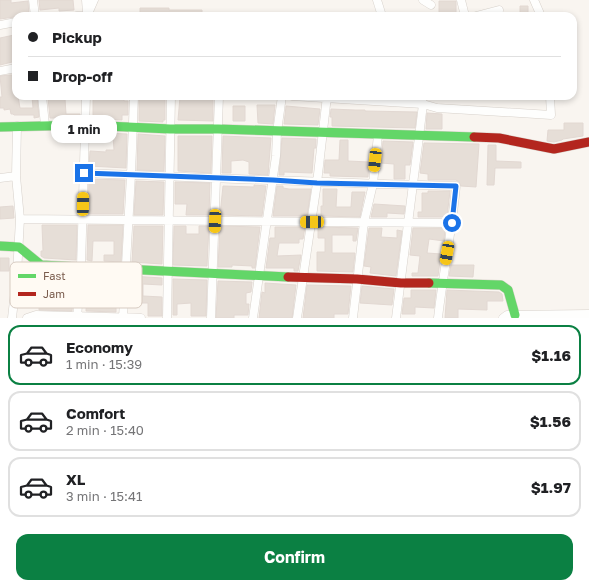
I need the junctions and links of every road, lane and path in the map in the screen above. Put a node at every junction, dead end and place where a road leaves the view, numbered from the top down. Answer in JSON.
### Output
{"nodes":[{"id":1,"x":34,"y":0,"type":"edge"},
{"id":2,"x":86,"y":0,"type":"edge"},
{"id":3,"x":94,"y":0,"type":"edge"},
{"id":4,"x":423,"y":0,"type":"edge"},
{"id":5,"x":461,"y":0,"type":"edge"},
{"id":6,"x":534,"y":0,"type":"edge"},
{"id":7,"x":379,"y":1,"type":"edge"},
{"id":8,"x":432,"y":5,"type":"dead end"},
{"id":9,"x":499,"y":10,"type":"dead end"},
{"id":10,"x":35,"y":12,"type":"edge"},
{"id":11,"x":87,"y":12,"type":"edge"},
{"id":12,"x":89,"y":12,"type":"edge"},
{"id":13,"x":381,"y":12,"type":"edge"},
{"id":14,"x":464,"y":12,"type":"edge"},
{"id":15,"x":491,"y":12,"type":"edge"},
{"id":16,"x":539,"y":12,"type":"edge"},
{"id":17,"x":12,"y":23,"type":"edge"},
{"id":18,"x":0,"y":25,"type":"edge"},
{"id":19,"x":12,"y":68,"type":"edge"},
{"id":20,"x":0,"y":70,"type":"edge"},
{"id":21,"x":42,"y":100,"type":"edge"},
{"id":22,"x":86,"y":100,"type":"edge"},
{"id":23,"x":134,"y":100,"type":"edge"},
{"id":24,"x":171,"y":100,"type":"edge"},
{"id":25,"x":218,"y":100,"type":"edge"},
{"id":26,"x":281,"y":100,"type":"edge"},
{"id":27,"x":327,"y":100,"type":"edge"},
{"id":28,"x":422,"y":100,"type":"edge"},
{"id":29,"x":550,"y":100,"type":"edge"},
{"id":30,"x":45,"y":125,"type":"junction"},
{"id":31,"x":86,"y":125,"type":"junction"},
{"id":32,"x":17,"y":126,"type":"junction"},
{"id":33,"x":0,"y":127,"type":"edge"},
{"id":34,"x":132,"y":127,"type":"junction"},
{"id":35,"x":170,"y":129,"type":"junction"},
{"id":36,"x":218,"y":130,"type":"junction"},
{"id":37,"x":277,"y":132,"type":"junction"},
{"id":38,"x":322,"y":133,"type":"junction"},
{"id":39,"x":378,"y":135,"type":"junction"},
{"id":40,"x":419,"y":137,"type":"junction"},
{"id":41,"x":589,"y":142,"type":"edge"},
{"id":42,"x":84,"y":173,"type":"junction"},
{"id":43,"x":131,"y":175,"type":"junction"},
{"id":44,"x":16,"y":176,"type":"junction"},
{"id":45,"x":170,"y":176,"type":"junction"},
{"id":46,"x":0,"y":178,"type":"edge"},
{"id":47,"x":216,"y":178,"type":"junction"},
{"id":48,"x":273,"y":180,"type":"junction"},
{"id":49,"x":317,"y":183,"type":"junction"},
{"id":50,"x":373,"y":184,"type":"junction"},
{"id":51,"x":413,"y":185,"type":"junction"},
{"id":52,"x":20,"y":219,"type":"junction"},
{"id":53,"x":83,"y":219,"type":"junction"},
{"id":54,"x":128,"y":220,"type":"junction"},
{"id":55,"x":169,"y":220,"type":"junction"},
{"id":56,"x":215,"y":221,"type":"junction"},
{"id":57,"x":268,"y":222,"type":"junction"},
{"id":58,"x":312,"y":222,"type":"junction"},
{"id":59,"x":364,"y":222,"type":"junction"},
{"id":60,"x":408,"y":223,"type":"junction"},
{"id":61,"x":452,"y":223,"type":"junction"},
{"id":62,"x":0,"y":246,"type":"edge"},
{"id":63,"x":19,"y":247,"type":"junction"},
{"id":64,"x":18,"y":262,"type":"edge"},
{"id":65,"x":37,"y":262,"type":"edge"},
{"id":66,"x":81,"y":262,"type":"edge"},
{"id":67,"x":126,"y":262,"type":"edge"},
{"id":68,"x":142,"y":269,"type":"edge"},
{"id":69,"x":168,"y":270,"type":"junction"},
{"id":70,"x":213,"y":272,"type":"junction"},
{"id":71,"x":260,"y":275,"type":"junction"},
{"id":72,"x":303,"y":278,"type":"junction"},
{"id":73,"x":357,"y":279,"type":"junction"},
{"id":74,"x":401,"y":282,"type":"junction"},
{"id":75,"x":442,"y":283,"type":"junction"},
{"id":76,"x":13,"y":308,"type":"edge"},
{"id":77,"x":589,"y":314,"type":"edge"},
{"id":78,"x":515,"y":315,"type":"junction"},
{"id":79,"x":77,"y":317,"type":"edge"},
{"id":80,"x":123,"y":317,"type":"edge"},
{"id":81,"x":12,"y":318,"type":"edge"},
{"id":82,"x":27,"y":318,"type":"edge"},
{"id":83,"x":141,"y":318,"type":"edge"},
{"id":84,"x":167,"y":318,"type":"edge"},
{"id":85,"x":211,"y":318,"type":"edge"},
{"id":86,"x":253,"y":318,"type":"edge"},
{"id":87,"x":297,"y":318,"type":"edge"},
{"id":88,"x":353,"y":318,"type":"edge"},
{"id":89,"x":396,"y":318,"type":"edge"},
{"id":90,"x":438,"y":318,"type":"edge"},
{"id":91,"x":503,"y":318,"type":"edge"}],
"edges":[{"from":1,"to":10,"type":"street"},
{"from":2,"to":11,"type":"street"},
{"from":3,"to":12,"type":"street"},
{"from":4,"to":8,"type":"street"},
{"from":5,"to":14,"type":"street"},
{"from":6,"to":16,"type":"street"},
{"from":7,"to":13,"type":"street"},
{"from":9,"to":15,"type":"street"},
{"from":17,"to":18,"type":"street"},
{"from":19,"to":20,"type":"street"},
{"from":21,"to":30,"type":"street"},
{"from":22,"to":31,"type":"street"},
{"from":23,"to":34,"type":"street"},
{"from":24,"to":35,"type":"street"},
{"from":25,"to":36,"type":"street"},
{"from":26,"to":37,"type":"street"},
{"from":27,"to":38,"type":"street"},
{"from":28,"to":29,"type":"street"},
{"from":28,"to":40,"type":"street"},
{"from":30,"to":31,"type":"street"},
{"from":30,"to":32,"type":"street"},
{"from":31,"to":34,"type":"street"},
{"from":31,"to":42,"type":"street"},
{"from":32,"to":33,"type":"street"},
{"from":32,"to":44,"type":"street"},
{"from":34,"to":35,"type":"street"},
{"from":34,"to":43,"type":"street"},
{"from":35,"to":36,"type":"street"},
{"from":35,"to":45,"type":"street"},
{"from":36,"to":37,"type":"street"},
{"from":36,"to":47,"type":"street"},
{"from":37,"to":38,"type":"street"},
{"from":37,"to":48,"type":"street"},
{"from":38,"to":39,"type":"street"},
{"from":38,"to":49,"type":"street"},
{"from":39,"to":40,"type":"street"},
{"from":39,"to":50,"type":"street"},
{"from":40,"to":41,"type":"street"},
{"from":40,"to":51,"type":"street"},
{"from":42,"to":43,"type":"street"},
{"from":42,"to":53,"type":"street"},
{"from":43,"to":45,"type":"street"},
{"from":43,"to":54,"type":"street"},
{"from":44,"to":46,"type":"street"},
{"from":44,"to":52,"type":"street"},
{"from":45,"to":47,"type":"street"},
{"from":45,"to":55,"type":"street"},
{"from":47,"to":48,"type":"street"},
{"from":47,"to":56,"type":"street"},
{"from":48,"to":49,"type":"street"},
{"from":48,"to":57,"type":"street"},
{"from":49,"to":50,"type":"street"},
{"from":49,"to":58,"type":"street"},
{"from":50,"to":51,"type":"street"},
{"from":50,"to":59,"type":"street"},
{"from":51,"to":60,"type":"street"},
{"from":51,"to":61,"type":"street"},
{"from":52,"to":53,"type":"street"},
{"from":52,"to":63,"type":"street"},
{"from":53,"to":54,"type":"street"},
{"from":53,"to":66,"type":"street"},
{"from":54,"to":55,"type":"street"},
{"from":54,"to":67,"type":"street"},
{"from":55,"to":56,"type":"street"},
{"from":55,"to":69,"type":"street"},
{"from":56,"to":57,"type":"street"},
{"from":56,"to":70,"type":"street"},
{"from":57,"to":58,"type":"street"},
{"from":57,"to":71,"type":"street"},
{"from":58,"to":59,"type":"street"},
{"from":58,"to":72,"type":"street"},
{"from":59,"to":60,"type":"street"},
{"from":59,"to":73,"type":"street"},
{"from":60,"to":61,"type":"street"},
{"from":60,"to":74,"type":"street"},
{"from":61,"to":75,"type":"street"},
{"from":62,"to":63,"type":"street"},
{"from":63,"to":64,"type":"street"},
{"from":63,"to":65,"type":"street"},
{"from":68,"to":69,"type":"street"},
{"from":69,"to":70,"type":"street"},
{"from":69,"to":84,"type":"street"},
{"from":70,"to":71,"type":"street"},
{"from":70,"to":85,"type":"street"},
{"from":71,"to":72,"type":"street"},
{"from":71,"to":86,"type":"street"},
{"from":72,"to":73,"type":"street"},
{"from":72,"to":87,"type":"street"},
{"from":73,"to":74,"type":"street"},
{"from":73,"to":88,"type":"street"},
{"from":74,"to":75,"type":"street"},
{"from":74,"to":89,"type":"street"},
{"from":75,"to":78,"type":"street"},
{"from":75,"to":90,"type":"street"},
{"from":76,"to":81,"type":"street"},
{"from":77,"to":78,"type":"street"},
{"from":78,"to":91,"type":"street"},
{"from":79,"to":80,"type":"street"},
{"from":79,"to":82,"type":"street"},
{"from":80,"to":83,"type":"street"}]}
